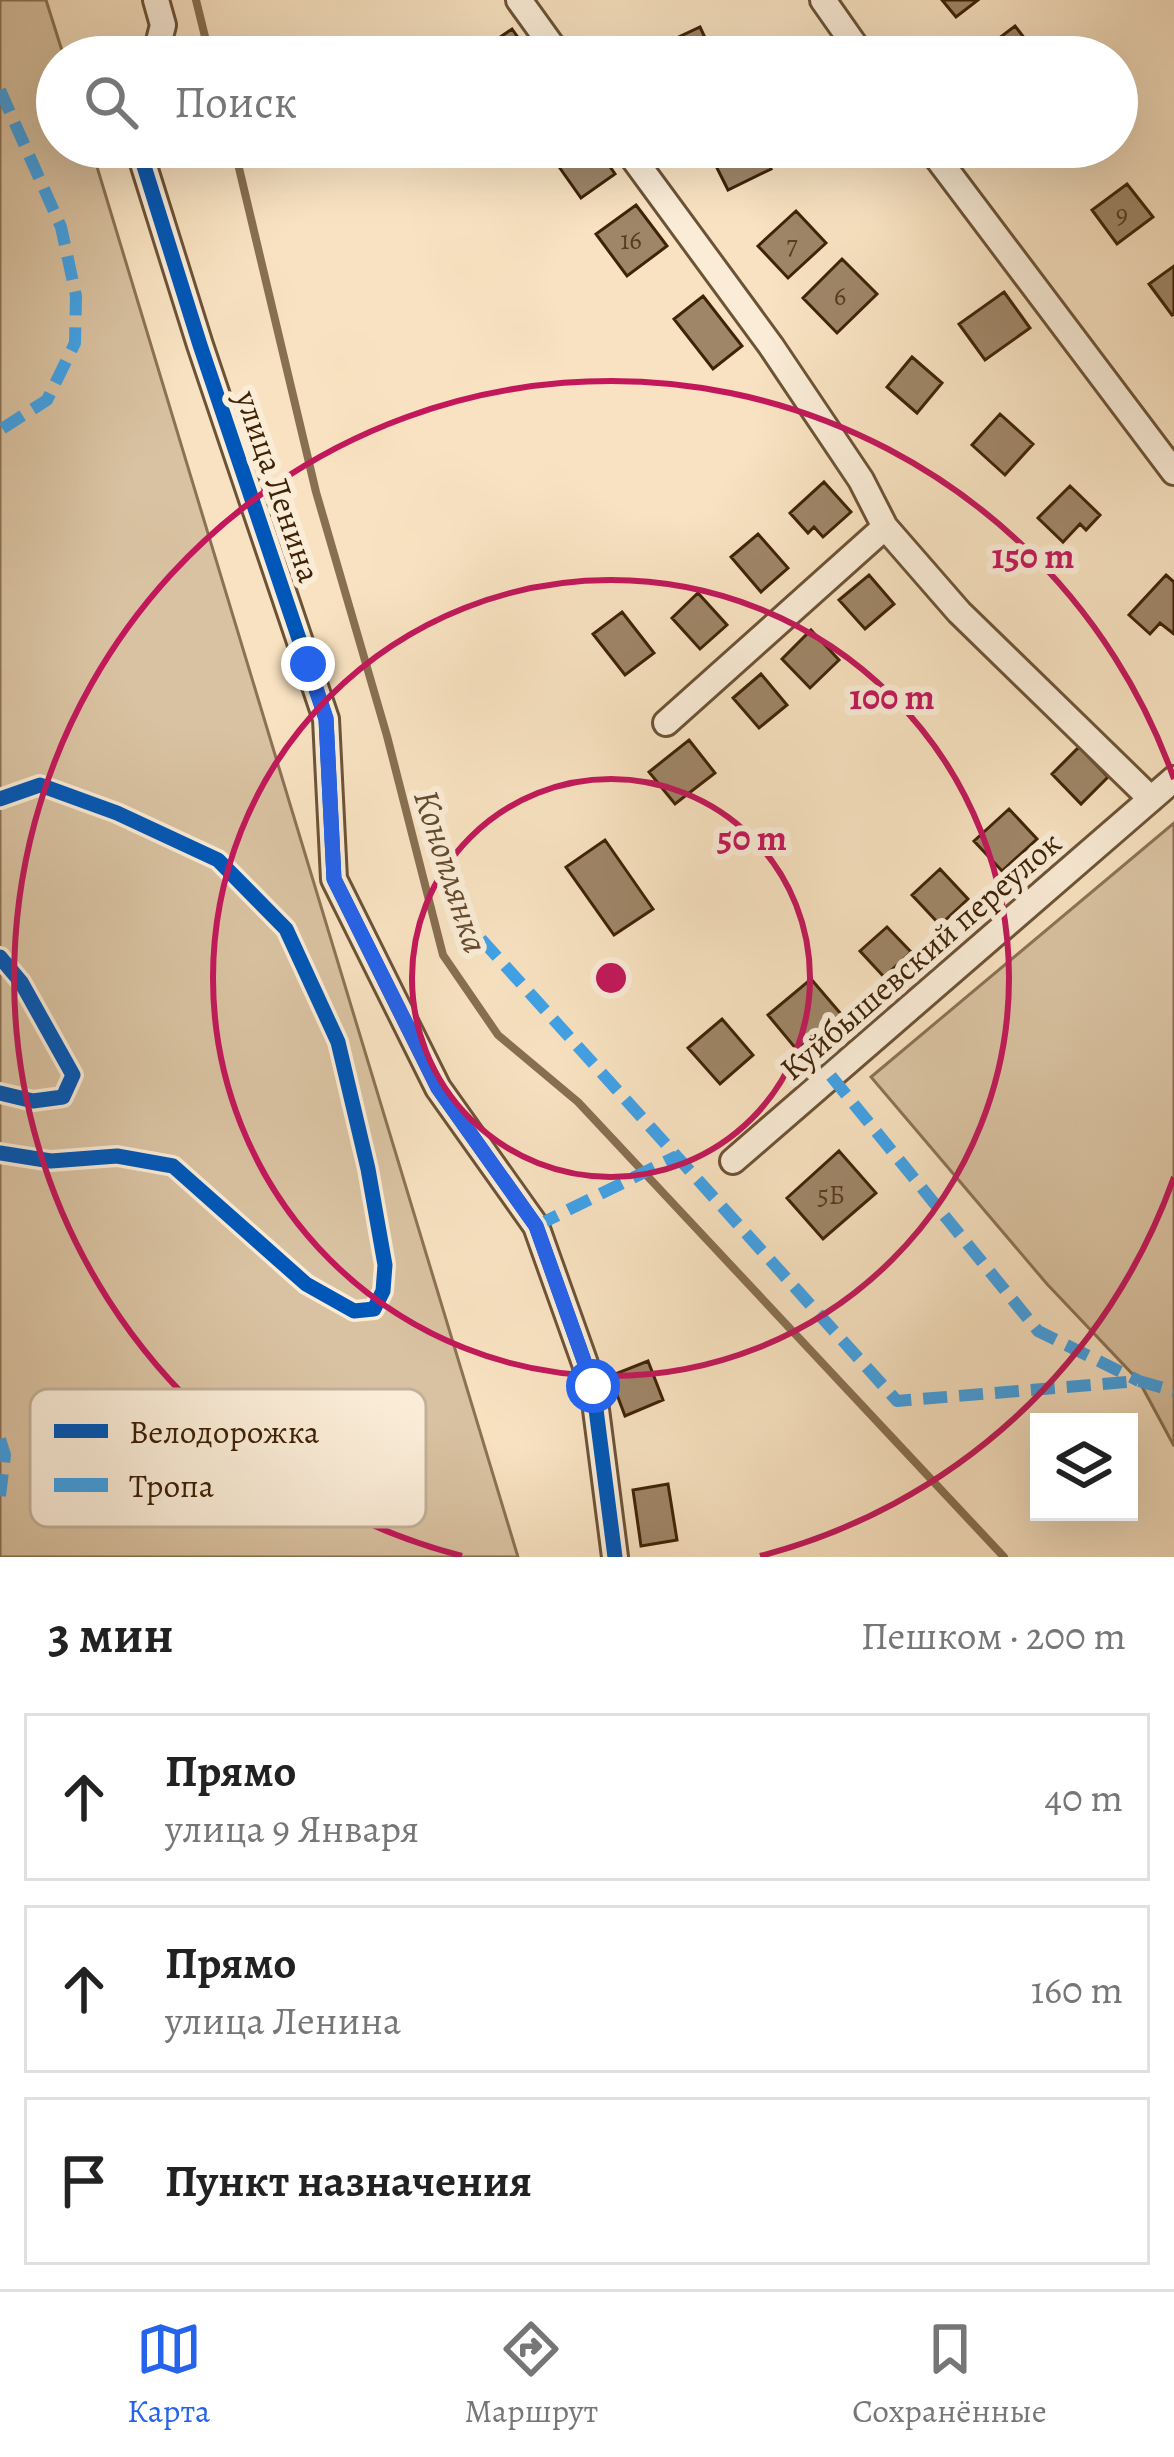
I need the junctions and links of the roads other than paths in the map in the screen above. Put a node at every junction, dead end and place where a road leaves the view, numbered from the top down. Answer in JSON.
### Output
{"nodes":[{"id":1,"x":157,"y":0,"type":"edge"},
{"id":2,"x":519,"y":0,"type":"edge"},
{"id":3,"x":824,"y":0,"type":"edge"},
{"id":4,"x":161,"y":36,"type":"edge"},
{"id":5,"x":545,"y":36,"type":"edge"},
{"id":6,"x":849,"y":36,"type":"edge"},
{"id":7,"x":145,"y":168,"type":"edge"},
{"id":8,"x":641,"y":168,"type":"edge"},
{"id":9,"x":945,"y":168,"type":"edge"},
{"id":10,"x":1174,"y":472,"type":"edge"},
{"id":11,"x":885,"y":527,"type":"junction"},
{"id":12,"x":666,"y":724,"type":"dead end"},
{"id":13,"x":1174,"y":779,"type":"edge"},
{"id":14,"x":1151,"y":799,"type":"junction"},
{"id":15,"x":733,"y":1161,"type":"dead end"},
{"id":16,"x":615,"y":1557,"type":"edge"}],
"edges":[{"from":1,"to":4,"type":"street"},
{"from":2,"to":5,"type":"street"},
{"from":3,"to":6,"type":"street"},
{"from":7,"to":16,"type":"street","name":"улица Ленина"},
{"from":8,"to":11,"type":"street"},
{"from":9,"to":10,"type":"street"},
{"from":11,"to":12,"type":"street"},
{"from":11,"to":14,"type":"street"},
{"from":13,"to":14,"type":"street","name":"Куйбышевский переулок"},
{"from":14,"to":15,"type":"street","name":"Куйбышевский переулок"}]}
